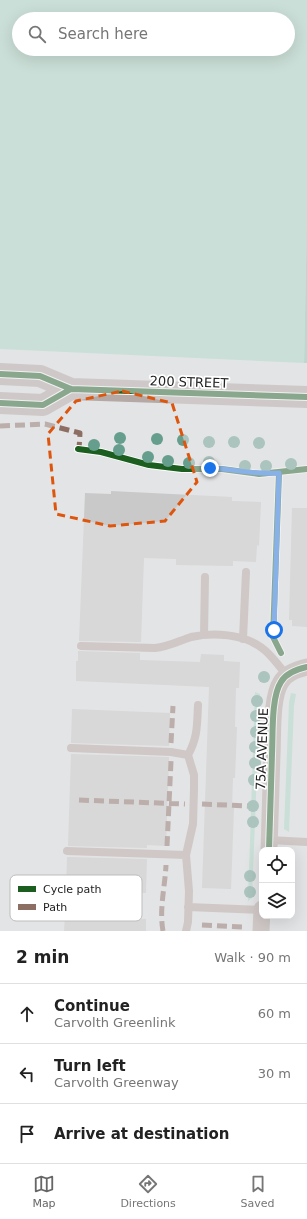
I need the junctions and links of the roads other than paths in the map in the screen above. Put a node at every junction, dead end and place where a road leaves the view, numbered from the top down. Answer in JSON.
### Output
{"nodes":[{"id":1,"x":0,"y":374,"type":"edge"},
{"id":2,"x":71,"y":389,"type":"junction"},
{"id":3,"x":307,"y":397,"type":"edge"},
{"id":4,"x":0,"y":403,"type":"edge"},
{"id":5,"x":246,"y":572,"type":"dead end"},
{"id":6,"x":205,"y":577,"type":"dead end"},
{"id":7,"x":204,"y":635,"type":"junction"},
{"id":8,"x":243,"y":639,"type":"junction"},
{"id":9,"x":81,"y":646,"type":"dead end"},
{"id":10,"x":307,"y":667,"type":"edge"},
{"id":11,"x":287,"y":676,"type":"junction"},
{"id":12,"x":198,"y":705,"type":"dead end"},
{"id":13,"x":71,"y":748,"type":"dead end"},
{"id":14,"x":188,"y":755,"type":"junction"},
{"id":15,"x":307,"y":842,"type":"edge"},
{"id":16,"x":269,"y":845,"type":"edge"},
{"id":17,"x":67,"y":851,"type":"dead end"},
{"id":18,"x":186,"y":855,"type":"junction"},
{"id":19,"x":188,"y":907,"type":"junction"},
{"id":20,"x":259,"y":909,"type":"edge"},
{"id":21,"x":262,"y":919,"type":"edge"},
{"id":22,"x":186,"y":931,"type":"edge"},
{"id":23,"x":261,"y":931,"type":"edge"}],
"edges":[{"from":1,"to":2,"type":"main road","name":"200 STREET"},
{"from":2,"to":3,"type":"main road","name":"200 STREET"},
{"from":2,"to":4,"type":"main road"},
{"from":5,"to":8,"type":"lane"},
{"from":6,"to":7,"type":"lane"},
{"from":7,"to":8,"type":"lane"},
{"from":7,"to":9,"type":"lane"},
{"from":8,"to":11,"type":"lane"},
{"from":10,"to":11,"type":"street"},
{"from":11,"to":16,"type":"street","name":"75A AVENUE"},
{"from":12,"to":14,"type":"lane"},
{"from":13,"to":14,"type":"lane"},
{"from":14,"to":18,"type":"lane"},
{"from":15,"to":16,"type":"lane"},
{"from":17,"to":18,"type":"lane"},
{"from":18,"to":19,"type":"lane"},
{"from":19,"to":20,"type":"lane"},
{"from":19,"to":22,"type":"lane"},
{"from":21,"to":23,"type":"street"}]}
